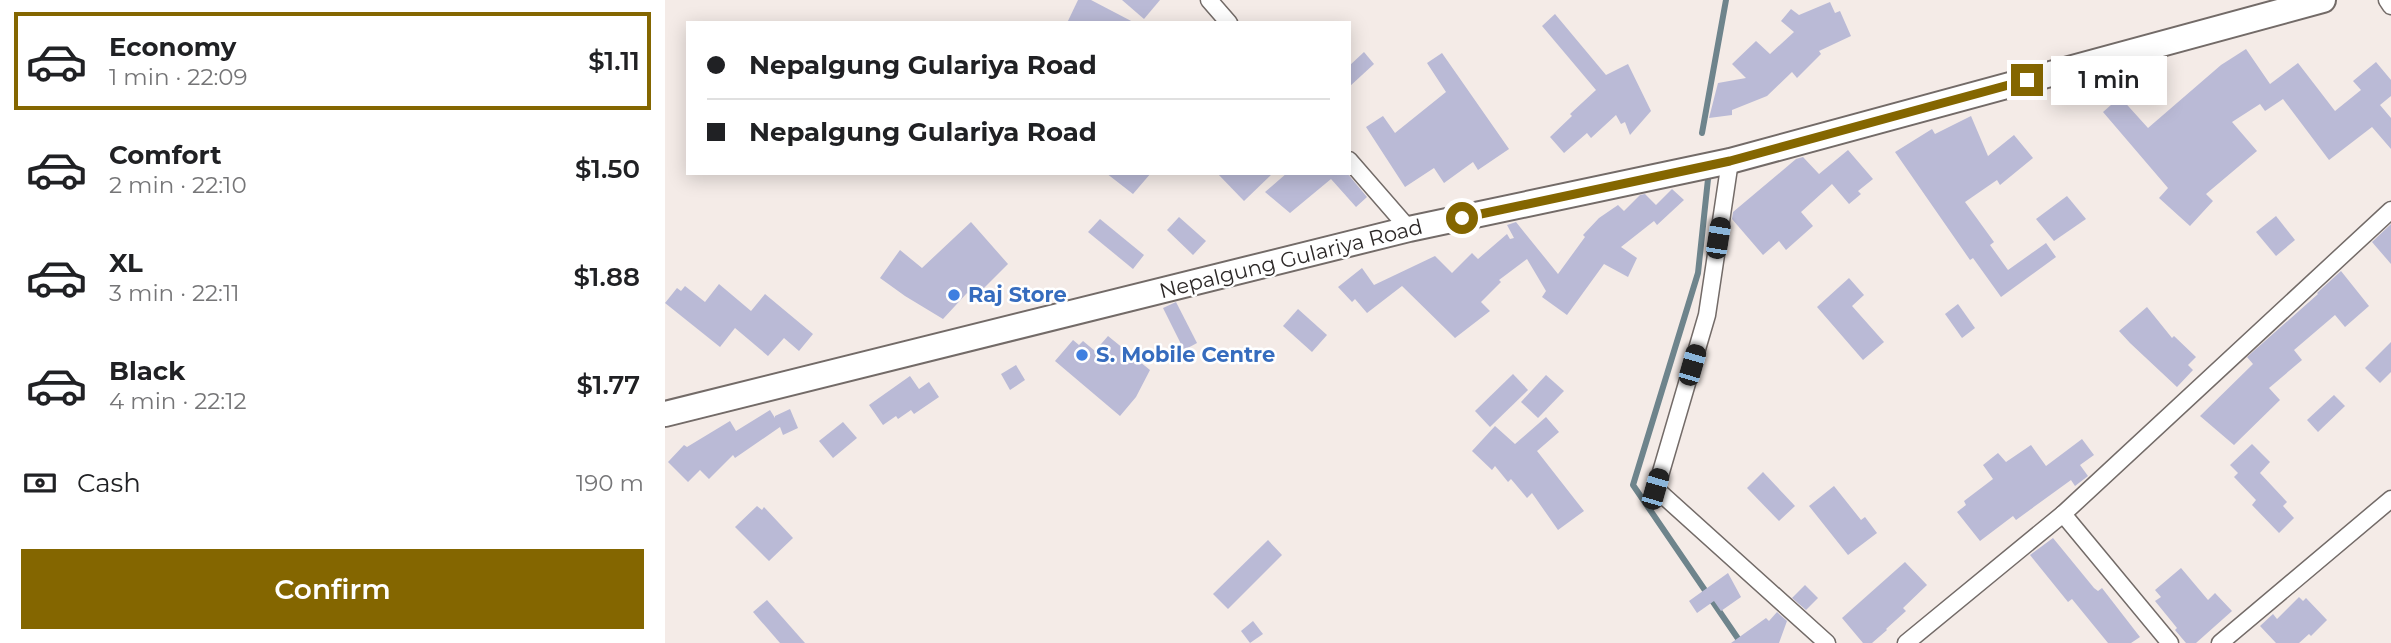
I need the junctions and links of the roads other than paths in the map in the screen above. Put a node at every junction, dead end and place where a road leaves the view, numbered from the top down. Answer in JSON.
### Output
{"nodes":[{"id":1,"x":1209,"y":0,"type":"edge"},
{"id":2,"x":2323,"y":0,"type":"edge"},
{"id":3,"x":2387,"y":0,"type":"edge"},
{"id":4,"x":2391,"y":6,"type":"edge"},
{"id":5,"x":1227,"y":21,"type":"edge"},
{"id":6,"x":1730,"y":161,"type":"junction"},
{"id":7,"x":1351,"y":162,"type":"edge"},
{"id":8,"x":2391,"y":210,"type":"edge"},
{"id":9,"x":1409,"y":229,"type":"junction"},
{"id":10,"x":665,"y":414,"type":"edge"},
{"id":11,"x":2391,"y":499,"type":"edge"},
{"id":12,"x":2063,"y":514,"type":"junction"},
{"id":13,"x":1827,"y":643,"type":"edge"},
{"id":14,"x":1906,"y":643,"type":"edge"},
{"id":15,"x":2170,"y":643,"type":"edge"},
{"id":16,"x":2220,"y":643,"type":"edge"}],
"edges":[{"from":1,"to":5,"type":"street"},
{"from":2,"to":6,"type":"main road","name":"Nepalgung Gulariya Road"},
{"from":3,"to":4,"type":"street"},
{"from":6,"to":9,"type":"main road","name":"Nepalgung Gulariya Road"},
{"from":6,"to":13,"type":"street"},
{"from":7,"to":9,"type":"street"},
{"from":8,"to":12,"type":"street"},
{"from":9,"to":10,"type":"main road","name":"Nepalgung Gulariya Road"},
{"from":11,"to":16,"type":"street"},
{"from":12,"to":14,"type":"street"},
{"from":12,"to":15,"type":"street"}]}
